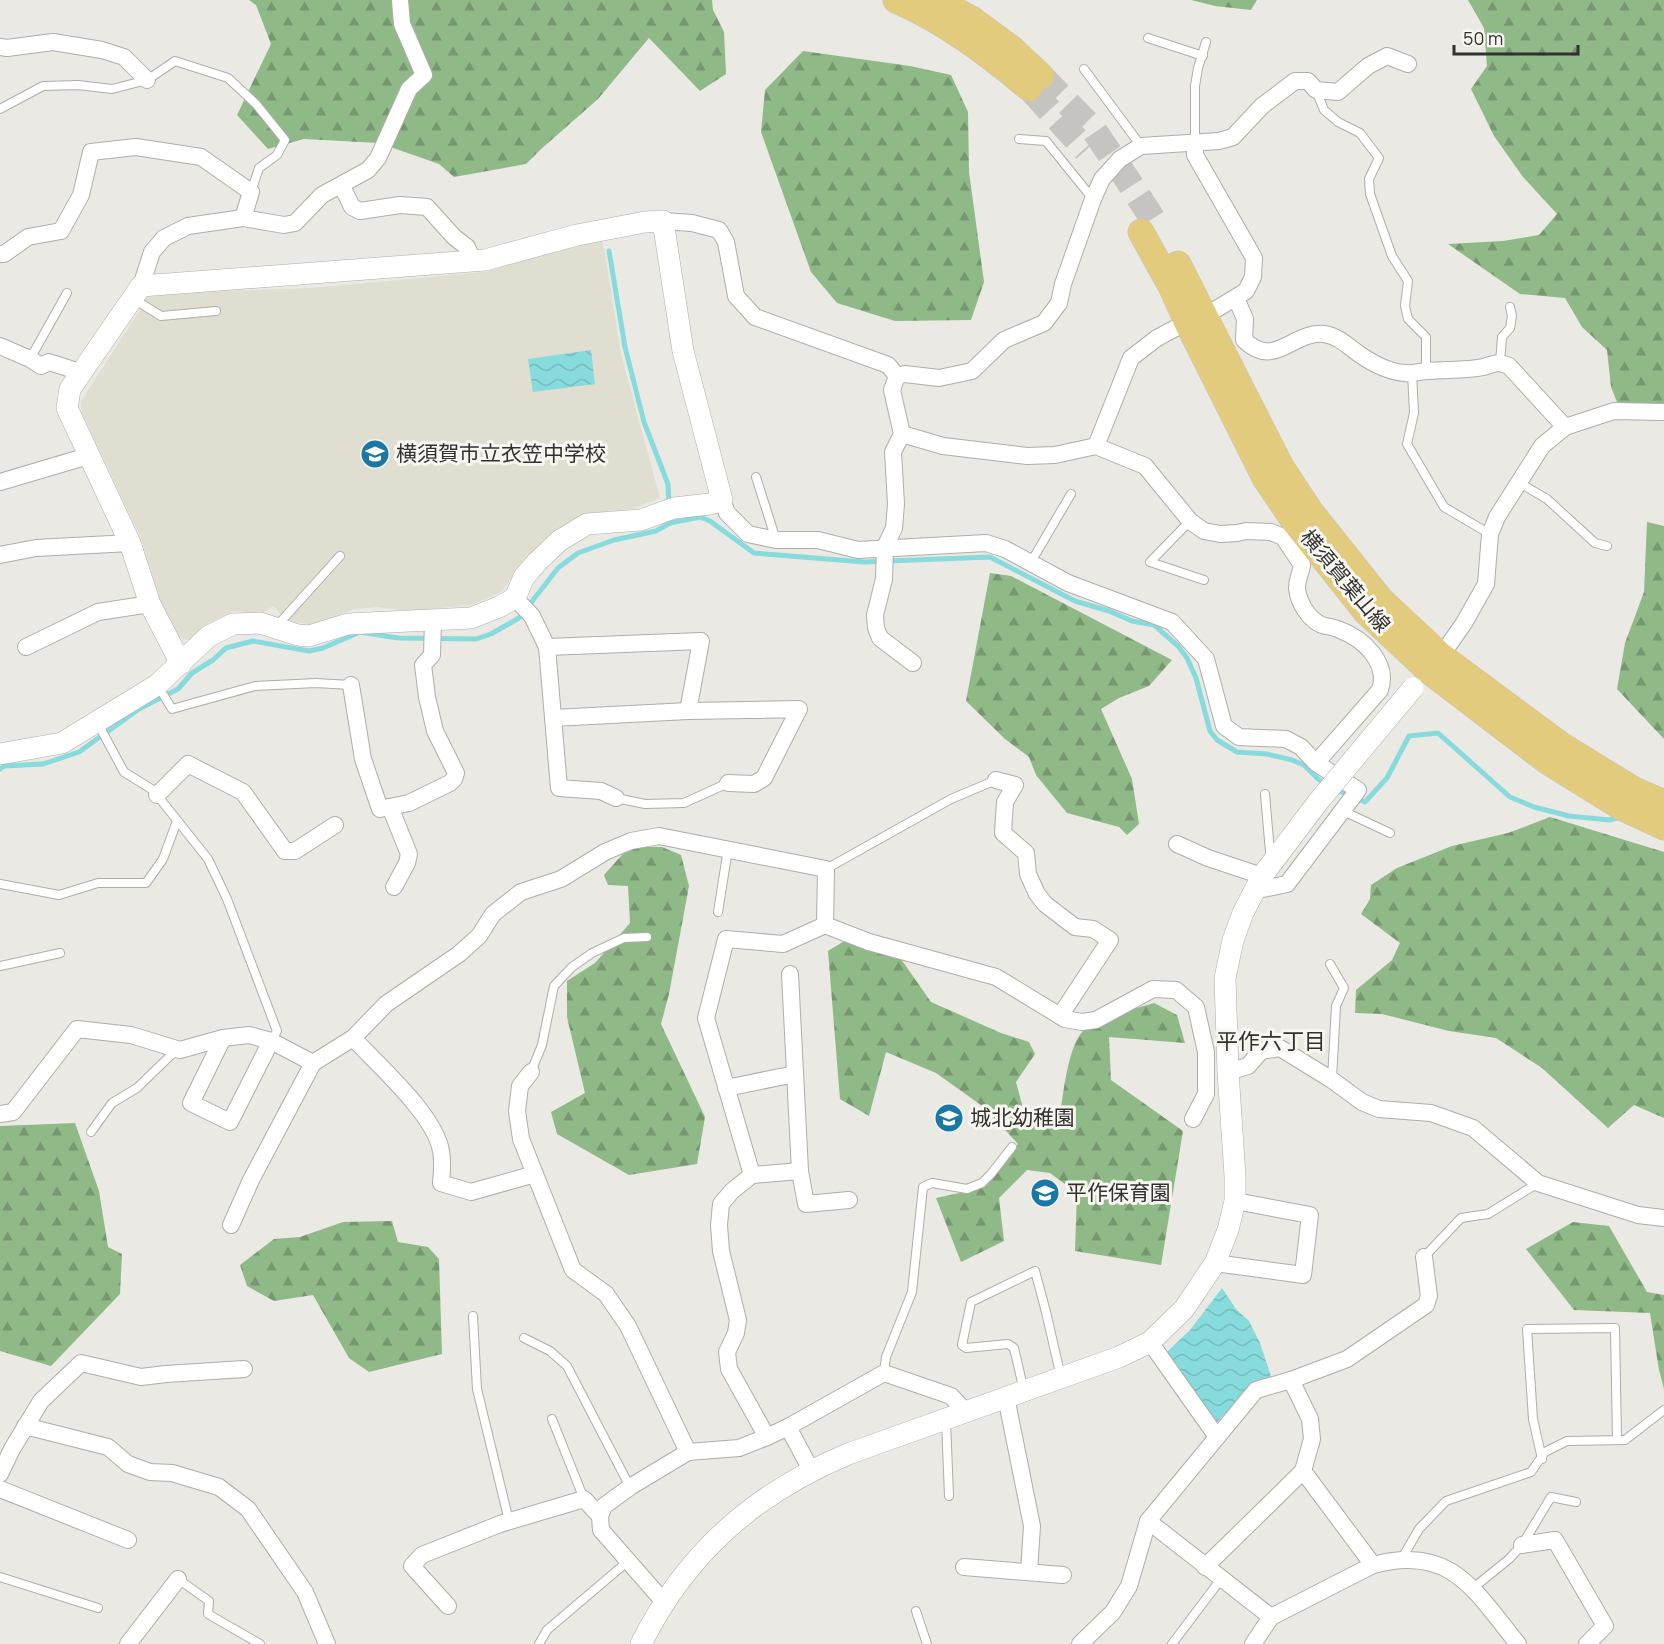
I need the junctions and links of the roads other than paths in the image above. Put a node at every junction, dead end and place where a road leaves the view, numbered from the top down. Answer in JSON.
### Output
{"nodes":[{"id":1,"x":399,"y":0,"type":"edge"},
{"id":2,"x":896,"y":0,"type":"edge"},
{"id":3,"x":936,"y":0,"type":"edge"},
{"id":4,"x":1148,"y":38,"type":"dead end"},
{"id":5,"x":1206,"y":42,"type":"dead end"},
{"id":6,"x":0,"y":47,"type":"edge"},
{"id":7,"x":1203,"y":56,"type":"junction"},
{"id":8,"x":1408,"y":64,"type":"dead end"},
{"id":9,"x":1084,"y":69,"type":"dead end"},
{"id":10,"x":147,"y":80,"type":"junction"},
{"id":11,"x":1316,"y":90,"type":"junction"},
{"id":12,"x":0,"y":109,"type":"edge"},
{"id":13,"x":1019,"y":139,"type":"dead end"},
{"id":14,"x":1195,"y":142,"type":"junction"},
{"id":15,"x":1141,"y":146,"type":"junction"},
{"id":16,"x":342,"y":186,"type":"junction"},
{"id":17,"x":251,"y":192,"type":"junction"},
{"id":18,"x":1093,"y":199,"type":"junction"},
{"id":19,"x":243,"y":218,"type":"junction"},
{"id":20,"x":663,"y":220,"type":"junction"},
{"id":21,"x":1149,"y":228,"type":"tunnel mouth"},
{"id":22,"x":0,"y":254,"type":"edge"},
{"id":23,"x":473,"y":261,"type":"junction"},
{"id":24,"x":136,"y":292,"type":"junction"},
{"id":25,"x":67,"y":293,"type":"dead end"},
{"id":26,"x":1236,"y":298,"type":"junction"},
{"id":27,"x":1510,"y":307,"type":"dead end"},
{"id":28,"x":216,"y":311,"type":"dead end"},
{"id":29,"x":1196,"y":319,"type":"junction"},
{"id":30,"x":2,"y":348,"type":"edge"},
{"id":31,"x":30,"y":359,"type":"junction"},
{"id":32,"x":1500,"y":363,"type":"junction"},
{"id":33,"x":81,"y":372,"type":"junction"},
{"id":34,"x":1419,"y":372,"type":"junction"},
{"id":35,"x":897,"y":376,"type":"junction"},
{"id":36,"x":1664,"y":412,"type":"edge"},
{"id":37,"x":1565,"y":427,"type":"junction"},
{"id":38,"x":902,"y":434,"type":"junction"},
{"id":39,"x":1096,"y":446,"type":"junction"},
{"id":40,"x":88,"y":456,"type":"junction"},
{"id":41,"x":756,"y":477,"type":"dead end"},
{"id":42,"x":0,"y":482,"type":"edge"},
{"id":43,"x":1518,"y":482,"type":"junction"},
{"id":44,"x":1071,"y":494,"type":"dead end"},
{"id":45,"x":722,"y":500,"type":"junction"},
{"id":46,"x":1190,"y":521,"type":"junction"},
{"id":47,"x":1490,"y":534,"type":"junction"},
{"id":48,"x":776,"y":540,"type":"junction"},
{"id":49,"x":130,"y":543,"type":"junction"},
{"id":50,"x":1607,"y":546,"type":"dead end"},
{"id":51,"x":885,"y":547,"type":"junction"},
{"id":52,"x":0,"y":555,"type":"edge"},
{"id":53,"x":340,"y":556,"type":"dead end"},
{"id":54,"x":1031,"y":562,"type":"junction"},
{"id":55,"x":1204,"y":580,"type":"dead end"},
{"id":56,"x":515,"y":598,"type":"junction"},
{"id":57,"x":150,"y":604,"type":"junction"},
{"id":58,"x":274,"y":628,"type":"junction"},
{"id":59,"x":433,"y":632,"type":"junction"},
{"id":60,"x":26,"y":647,"type":"dead end"},
{"id":61,"x":547,"y":647,"type":"junction"},
{"id":62,"x":913,"y":663,"type":"dead end"},
{"id":63,"x":181,"y":664,"type":"junction"},
{"id":64,"x":1427,"y":672,"type":"junction"},
{"id":65,"x":157,"y":685,"type":"junction"},
{"id":66,"x":351,"y":685,"type":"joint"},
{"id":67,"x":688,"y":711,"type":"junction"},
{"id":68,"x":553,"y":718,"type":"junction"},
{"id":69,"x":96,"y":721,"type":"junction"},
{"id":70,"x":0,"y":754,"type":"edge"},
{"id":71,"x":1316,"y":763,"type":"junction"},
{"id":72,"x":996,"y":780,"type":"joint"},
{"id":73,"x":728,"y":783,"type":"joint"},
{"id":74,"x":1265,"y":794,"type":"dead end"},
{"id":75,"x":157,"y":795,"type":"junction"},
{"id":76,"x":616,"y":798,"type":"joint"},
{"id":77,"x":1664,"y":803,"type":"edge"},
{"id":78,"x":390,"y":807,"type":"junction"},
{"id":79,"x":1343,"y":811,"type":"junction"},
{"id":80,"x":177,"y":821,"type":"junction"},
{"id":81,"x":335,"y":825,"type":"dead end"},
{"id":82,"x":1664,"y":827,"type":"edge"},
{"id":83,"x":1390,"y":833,"type":"dead end"},
{"id":84,"x":1178,"y":844,"type":"dead end"},
{"id":85,"x":728,"y":849,"type":"junction"},
{"id":86,"x":826,"y":869,"type":"junction"},
{"id":87,"x":1263,"y":875,"type":"junction"},
{"id":88,"x":0,"y":884,"type":"edge"},
{"id":89,"x":393,"y":887,"type":"dead end"},
{"id":90,"x":718,"y":912,"type":"dead end"},
{"id":91,"x":825,"y":925,"type":"junction"},
{"id":92,"x":647,"y":937,"type":"dead end"},
{"id":93,"x":60,"y":953,"type":"dead end"},
{"id":94,"x":1330,"y":964,"type":"dead end"},
{"id":95,"x":0,"y":966,"type":"edge"},
{"id":96,"x":790,"y":974,"type":"dead end"},
{"id":97,"x":1060,"y":1016,"type":"junction"},
{"id":98,"x":223,"y":1038,"type":"junction"},
{"id":99,"x":353,"y":1038,"type":"junction"},
{"id":100,"x":271,"y":1041,"type":"junction"},
{"id":101,"x":180,"y":1050,"type":"junction"},
{"id":102,"x":313,"y":1063,"type":"junction"},
{"id":103,"x":1220,"y":1065,"type":"junction"},
{"id":104,"x":531,"y":1072,"type":"joint"},
{"id":105,"x":795,"y":1074,"type":"junction"},
{"id":106,"x":1332,"y":1080,"type":"junction"},
{"id":107,"x":726,"y":1088,"type":"junction"},
{"id":108,"x":0,"y":1114,"type":"edge"},
{"id":109,"x":1193,"y":1119,"type":"dead end"},
{"id":110,"x":91,"y":1131,"type":"dead end"},
{"id":111,"x":1012,"y":1147,"type":"dead end"},
{"id":112,"x":800,"y":1171,"type":"junction"},
{"id":113,"x":535,"y":1174,"type":"junction"},
{"id":114,"x":752,"y":1175,"type":"junction"},
{"id":115,"x":1538,"y":1183,"type":"junction"},
{"id":116,"x":849,"y":1200,"type":"dead end"},
{"id":117,"x":1235,"y":1201,"type":"junction"},
{"id":118,"x":1664,"y":1218,"type":"edge"},
{"id":119,"x":231,"y":1225,"type":"dead end"},
{"id":120,"x":1424,"y":1257,"type":"joint"},
{"id":121,"x":1215,"y":1263,"type":"junction"},
{"id":122,"x":472,"y":1316,"type":"dead end"},
{"id":123,"x":524,"y":1338,"type":"dead end"},
{"id":124,"x":1150,"y":1342,"type":"junction"},
{"id":125,"x":244,"y":1369,"type":"dead end"},
{"id":126,"x":884,"y":1373,"type":"junction"},
{"id":127,"x":1061,"y":1378,"type":"junction"},
{"id":128,"x":1291,"y":1380,"type":"junction"},
{"id":129,"x":1015,"y":1394,"type":"junction"},
{"id":130,"x":1664,"y":1410,"type":"edge"},
{"id":131,"x":955,"y":1415,"type":"junction"},
{"id":132,"x":552,"y":1419,"type":"dead end"},
{"id":133,"x":25,"y":1426,"type":"junction"},
{"id":134,"x":788,"y":1427,"type":"junction"},
{"id":135,"x":767,"y":1437,"type":"junction"},
{"id":136,"x":1217,"y":1437,"type":"junction"},
{"id":137,"x":1617,"y":1440,"type":"junction"},
{"id":138,"x":688,"y":1452,"type":"junction"},
{"id":139,"x":1542,"y":1459,"type":"junction"},
{"id":140,"x":811,"y":1470,"type":"junction"},
{"id":141,"x":1303,"y":1471,"type":"junction"},
{"id":142,"x":0,"y":1474,"type":"edge"},
{"id":143,"x":630,"y":1487,"type":"junction"},
{"id":144,"x":0,"y":1489,"type":"edge"},
{"id":145,"x":949,"y":1496,"type":"dead end"},
{"id":146,"x":584,"y":1498,"type":"junction"},
{"id":147,"x":1576,"y":1502,"type":"dead end"},
{"id":148,"x":600,"y":1516,"type":"junction"},
{"id":149,"x":509,"y":1521,"type":"junction"},
{"id":150,"x":1148,"y":1521,"type":"junction"},
{"id":151,"x":128,"y":1540,"type":"dead end"},
{"id":152,"x":1522,"y":1545,"type":"junction"},
{"id":153,"x":1400,"y":1560,"type":"junction"},
{"id":154,"x":627,"y":1562,"type":"junction"},
{"id":155,"x":1373,"y":1565,"type":"junction"},
{"id":156,"x":964,"y":1567,"type":"dead end"},
{"id":157,"x":1205,"y":1567,"type":"junction"},
{"id":158,"x":1029,"y":1572,"type":"junction"},
{"id":159,"x":1063,"y":1575,"type":"dead end"},
{"id":160,"x":0,"y":1577,"type":"edge"},
{"id":161,"x":178,"y":1579,"type":"joint"},
{"id":162,"x":1221,"y":1579,"type":"junction"},
{"id":163,"x":1472,"y":1589,"type":"junction"},
{"id":164,"x":664,"y":1602,"type":"junction"},
{"id":165,"x":448,"y":1606,"type":"dead end"},
{"id":166,"x":98,"y":1608,"type":"dead end"},
{"id":167,"x":916,"y":1611,"type":"dead end"},
{"id":168,"x":1271,"y":1617,"type":"junction"},
{"id":169,"x":645,"y":1642,"type":"edge"},
{"id":170,"x":128,"y":1644,"type":"edge"},
{"id":171,"x":260,"y":1644,"type":"edge"},
{"id":172,"x":327,"y":1644,"type":"edge"},
{"id":173,"x":539,"y":1644,"type":"edge"},
{"id":174,"x":927,"y":1644,"type":"edge"},
{"id":175,"x":1080,"y":1644,"type":"edge"},
{"id":176,"x":1172,"y":1644,"type":"edge"},
{"id":177,"x":1253,"y":1644,"type":"edge"},
{"id":178,"x":1518,"y":1644,"type":"edge"},
{"id":179,"x":1587,"y":1644,"type":"edge"}],
"edges":[{"from":1,"to":16,"type":"street"},
{"from":2,"to":3,"type":"main road"},
{"from":4,"to":7,"type":"lane"},
{"from":5,"to":7,"type":"lane"},
{"from":6,"to":10,"type":"street"},
{"from":7,"to":14,"type":"lane"},
{"from":8,"to":11,"type":"street"},
{"from":9,"to":15,"type":"lane"},
{"from":10,"to":12,"type":"lane"},
{"from":10,"to":17,"type":"lane"},
{"from":11,"to":14,"type":"street"},
{"from":11,"to":34,"type":"lane"},
{"from":13,"to":18,"type":"lane"},
{"from":14,"to":15,"type":"street"},
{"from":14,"to":26,"type":"street"},
{"from":15,"to":18,"type":"street"},
{"from":16,"to":19,"type":"street"},
{"from":16,"to":23,"type":"street"},
{"from":17,"to":19,"type":"street"},
{"from":17,"to":22,"type":"street"},
{"from":18,"to":35,"type":"street"},
{"from":19,"to":24,"type":"street"},
{"from":20,"to":23,"type":"street"},
{"from":20,"to":35,"type":"street"},
{"from":20,"to":45,"type":"street"},
{"from":21,"to":29,"type":"main road","name":"横須賀葉山線"},
{"from":23,"to":24,"type":"street"},
{"from":24,"to":28,"type":"lane"},
{"from":24,"to":33,"type":"street"},
{"from":25,"to":31,"type":"lane"},
{"from":26,"to":29,"type":"street"},
{"from":26,"to":34,"type":"street"},
{"from":27,"to":32,"type":"lane"},
{"from":29,"to":39,"type":"street"},
{"from":29,"to":64,"type":"main road","name":"横須賀葉山線"},
{"from":30,"to":31,"type":"street"},
{"from":31,"to":33,"type":"street"},
{"from":32,"to":34,"type":"street"},
{"from":32,"to":37,"type":"street"},
{"from":33,"to":40,"type":"street"},
{"from":34,"to":47,"type":"lane"},
{"from":35,"to":38,"type":"street"},
{"from":36,"to":37,"type":"street"},
{"from":37,"to":43,"type":"street"},
{"from":38,"to":39,"type":"street"},
{"from":38,"to":51,"type":"street"},
{"from":39,"to":46,"type":"street"},
{"from":40,"to":42,"type":"street"},
{"from":40,"to":49,"type":"street"},
{"from":41,"to":48,"type":"lane"},
{"from":43,"to":47,"type":"street"},
{"from":43,"to":50,"type":"lane"},
{"from":44,"to":54,"type":"lane"},
{"from":45,"to":48,"type":"street"},
{"from":45,"to":56,"type":"street"},
{"from":46,"to":55,"type":"lane"},
{"from":46,"to":71,"type":"street"},
{"from":47,"to":64,"type":"street"},
{"from":48,"to":51,"type":"street"},
{"from":49,"to":52,"type":"street"},
{"from":49,"to":57,"type":"street"},
{"from":51,"to":54,"type":"street"},
{"from":51,"to":62,"type":"street"},
{"from":53,"to":58,"type":"lane"},
{"from":54,"to":71,"type":"street"},
{"from":56,"to":59,"type":"street"},
{"from":56,"to":61,"type":"street"},
{"from":57,"to":60,"type":"street"},
{"from":57,"to":63,"type":"street"},
{"from":58,"to":59,"type":"street"},
{"from":58,"to":63,"type":"street"},
{"from":59,"to":78,"type":"street"},
{"from":61,"to":67,"type":"street"},
{"from":61,"to":68,"type":"street"},
{"from":63,"to":65,"type":"street"},
{"from":64,"to":77,"type":"main road","name":"横須賀葉山線"},
{"from":64,"to":82,"type":"main road","name":"横須賀葉山線"},
{"from":64,"to":87,"type":"street","bridge":true},
{"from":65,"to":66,"type":"lane"},
{"from":65,"to":69,"type":"street"},
{"from":66,"to":78,"type":"street"},
{"from":67,"to":68,"type":"street"},
{"from":67,"to":73,"type":"street"},
{"from":68,"to":76,"type":"street"},
{"from":69,"to":70,"type":"street"},
{"from":69,"to":75,"type":"lane"},
{"from":71,"to":79,"type":"street"},
{"from":72,"to":86,"type":"lane"},
{"from":72,"to":97,"type":"street"},
{"from":73,"to":76,"type":"lane"},
{"from":74,"to":87,"type":"lane"},
{"from":75,"to":80,"type":"lane"},
{"from":75,"to":81,"type":"street"},
{"from":78,"to":89,"type":"street"},
{"from":79,"to":83,"type":"lane"},
{"from":79,"to":87,"type":"street"},
{"from":80,"to":88,"type":"lane"},
{"from":80,"to":100,"type":"lane"},
{"from":84,"to":87,"type":"street"},
{"from":85,"to":86,"type":"street"},
{"from":85,"to":90,"type":"lane"},
{"from":85,"to":99,"type":"street"},
{"from":86,"to":91,"type":"street"},
{"from":87,"to":103,"type":"street"},
{"from":91,"to":97,"type":"street"},
{"from":91,"to":107,"type":"street"},
{"from":92,"to":104,"type":"lane"},
{"from":93,"to":95,"type":"lane"},
{"from":94,"to":106,"type":"lane"},
{"from":96,"to":105,"type":"street"},
{"from":97,"to":103,"type":"street"},
{"from":98,"to":100,"type":"street"},
{"from":98,"to":100,"type":"street"},
{"from":98,"to":101,"type":"street"},
{"from":99,"to":102,"type":"street"},
{"from":99,"to":113,"type":"street"},
{"from":100,"to":102,"type":"street"},
{"from":101,"to":108,"type":"street"},
{"from":101,"to":110,"type":"lane"},
{"from":102,"to":119,"type":"street"},
{"from":103,"to":106,"type":"street"},
{"from":103,"to":109,"type":"street"},
{"from":103,"to":117,"type":"street"},
{"from":104,"to":113,"type":"street"},
{"from":105,"to":107,"type":"street"},
{"from":105,"to":112,"type":"street"},
{"from":106,"to":115,"type":"street"},
{"from":107,"to":114,"type":"street"},
{"from":111,"to":126,"type":"lane"},
{"from":112,"to":114,"type":"street"},
{"from":112,"to":116,"type":"street"},
{"from":113,"to":138,"type":"street"},
{"from":114,"to":135,"type":"street"},
{"from":115,"to":118,"type":"street"},
{"from":115,"to":120,"type":"lane"},
{"from":117,"to":121,"type":"street"},
{"from":117,"to":121,"type":"street"},
{"from":120,"to":128,"type":"street"},
{"from":121,"to":124,"type":"street"},
{"from":122,"to":149,"type":"lane"},
{"from":123,"to":143,"type":"lane"},
{"from":124,"to":127,"type":"street"},
{"from":124,"to":136,"type":"street"},
{"from":125,"to":133,"type":"street"},
{"from":126,"to":131,"type":"street"},
{"from":126,"to":134,"type":"street"},
{"from":127,"to":129,"type":"street"},
{"from":127,"to":129,"type":"lane"},
{"from":128,"to":136,"type":"street"},
{"from":128,"to":141,"type":"street"},
{"from":129,"to":131,"type":"street"},
{"from":129,"to":158,"type":"street"},
{"from":130,"to":137,"type":"lane"},
{"from":131,"to":140,"type":"street"},
{"from":131,"to":145,"type":"lane"},
{"from":132,"to":146,"type":"lane"},
{"from":133,"to":142,"type":"street"},
{"from":133,"to":172,"type":"street"},
{"from":134,"to":135,"type":"street"},
{"from":134,"to":140,"type":"street"},
{"from":135,"to":138,"type":"street"},
{"from":136,"to":150,"type":"street"},
{"from":137,"to":139,"type":"lane"},
{"from":137,"to":139,"type":"lane"},
{"from":138,"to":143,"type":"street"},
{"from":139,"to":153,"type":"lane"},
{"from":140,"to":164,"type":"street"},
{"from":141,"to":155,"type":"street"},
{"from":141,"to":157,"type":"street"},
{"from":143,"to":148,"type":"street"},
{"from":144,"to":151,"type":"street"},
{"from":146,"to":148,"type":"street"},
{"from":146,"to":149,"type":"street"},
{"from":147,"to":152,"type":"lane"},
{"from":148,"to":154,"type":"street"},
{"from":149,"to":165,"type":"street"},
{"from":150,"to":157,"type":"street"},
{"from":150,"to":175,"type":"street"},
{"from":152,"to":163,"type":"lane"},
{"from":152,"to":179,"type":"street"},
{"from":153,"to":155,"type":"street"},
{"from":153,"to":163,"type":"street"},
{"from":154,"to":164,"type":"street"},
{"from":154,"to":173,"type":"lane"},
{"from":155,"to":168,"type":"street"},
{"from":156,"to":158,"type":"street"},
{"from":157,"to":162,"type":"street"},
{"from":158,"to":159,"type":"street"},
{"from":160,"to":166,"type":"lane"},
{"from":161,"to":170,"type":"street"},
{"from":161,"to":171,"type":"lane"},
{"from":162,"to":168,"type":"street"},
{"from":162,"to":176,"type":"lane"},
{"from":163,"to":178,"type":"street"},
{"from":164,"to":169,"type":"street"},
{"from":167,"to":174,"type":"lane"},
{"from":168,"to":177,"type":"street"}]}
